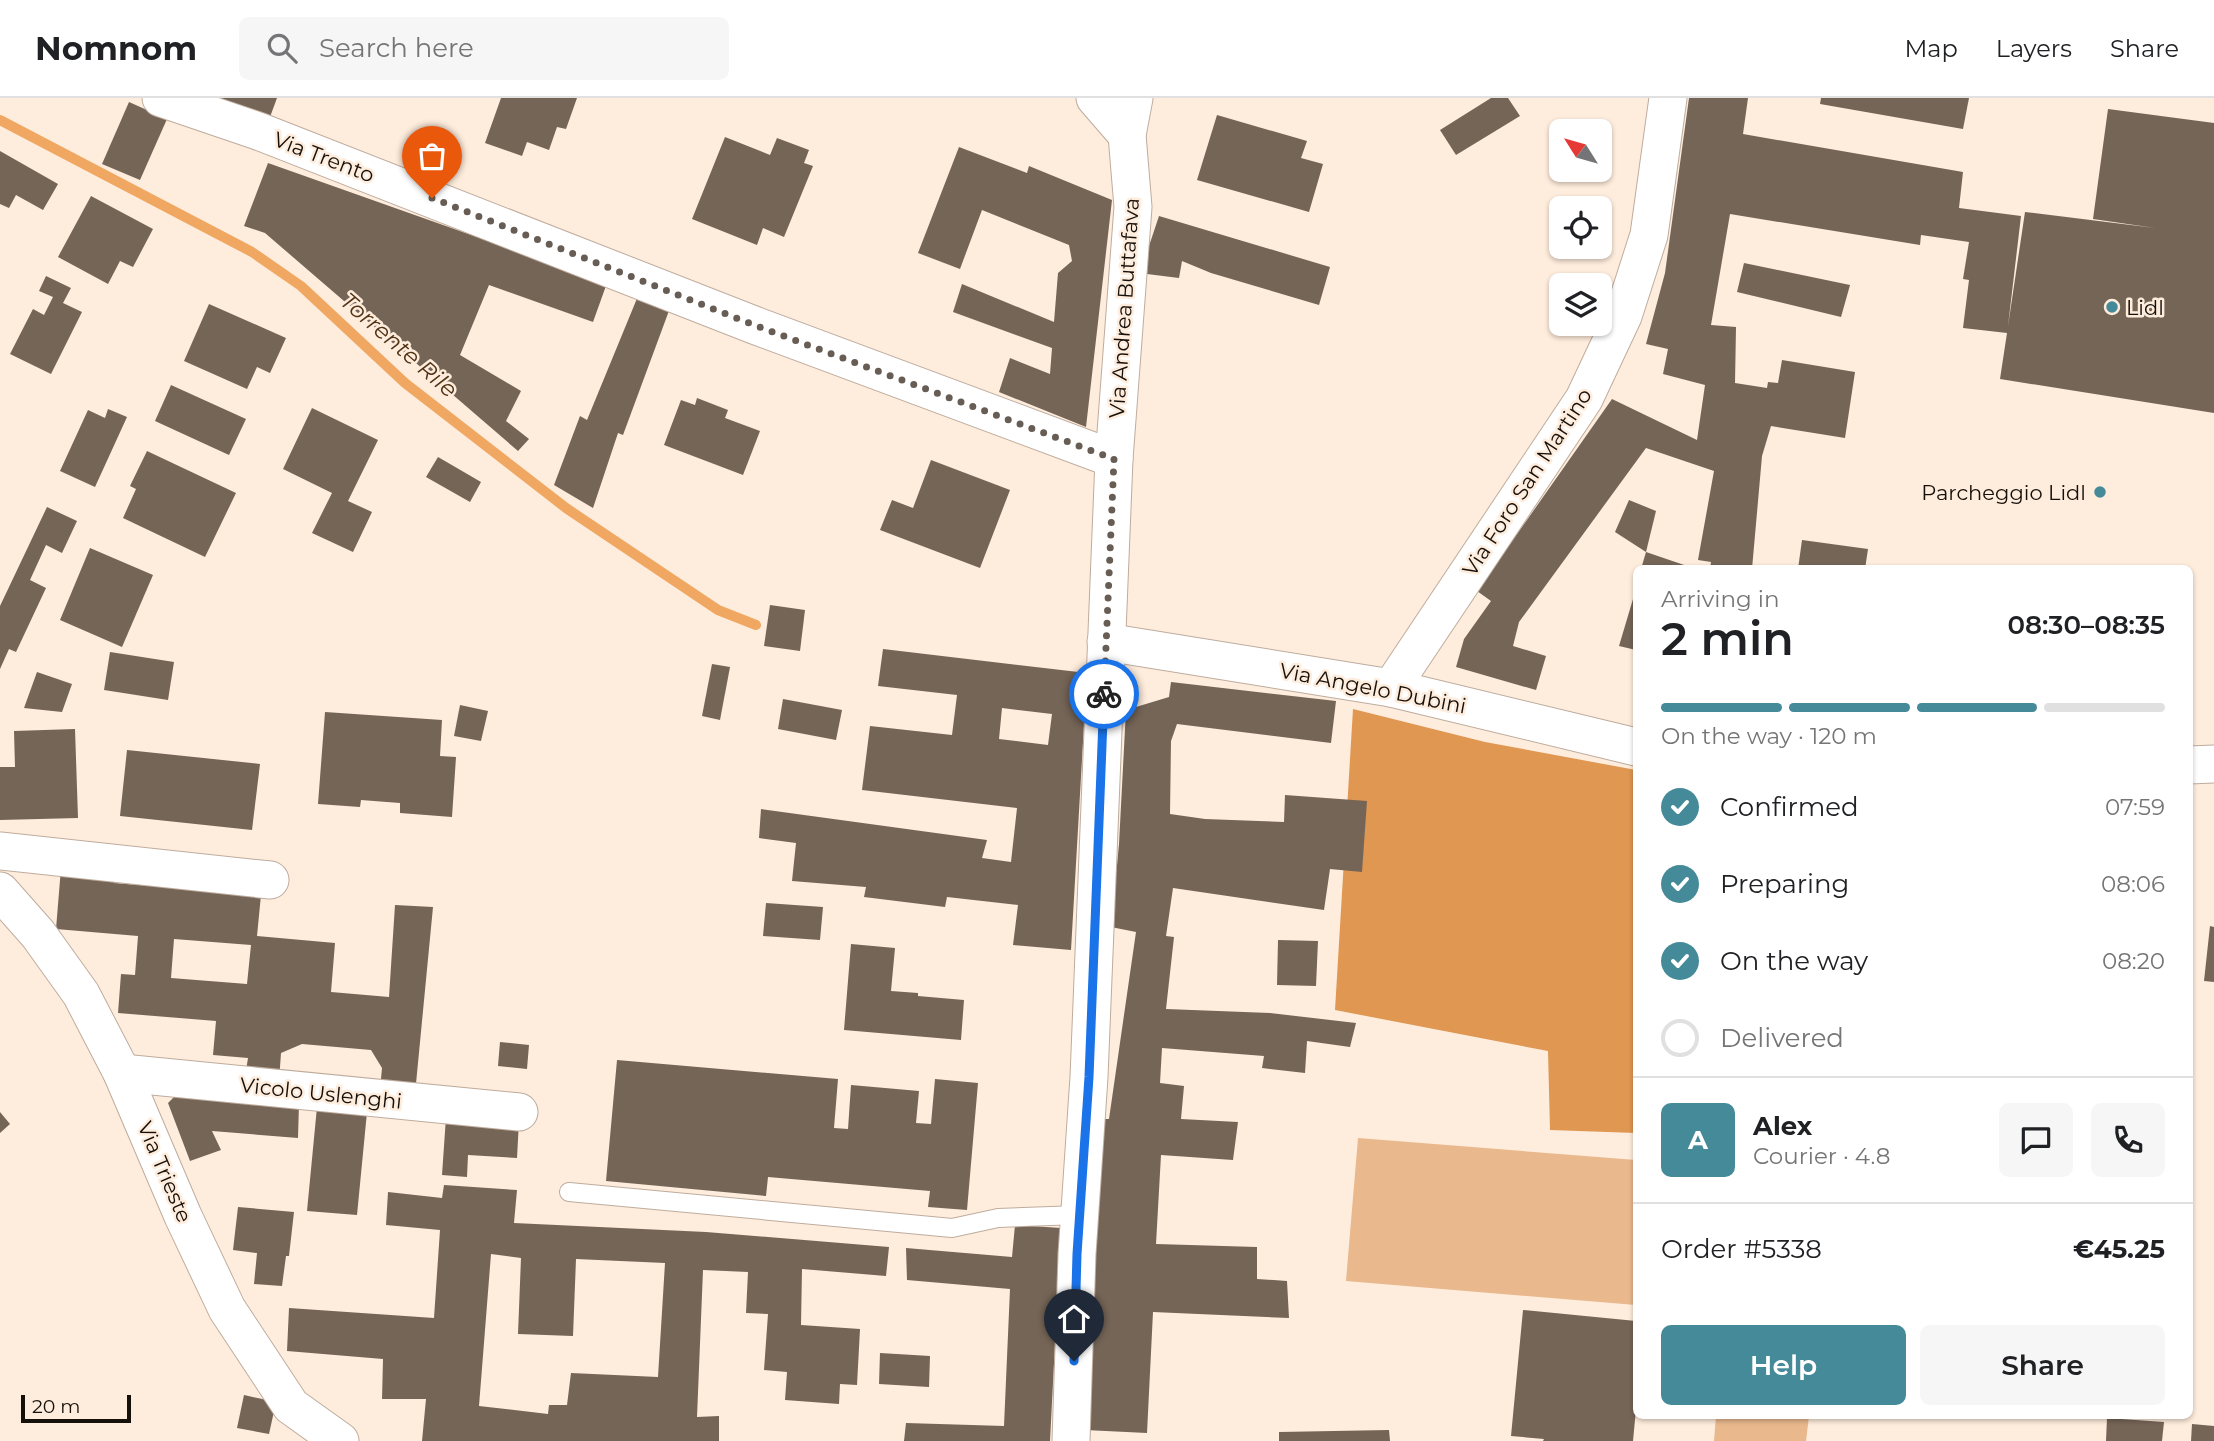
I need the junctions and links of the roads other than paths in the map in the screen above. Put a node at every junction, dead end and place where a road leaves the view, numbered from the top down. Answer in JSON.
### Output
{"nodes":[{"id":1,"x":161,"y":98,"type":"edge"},
{"id":2,"x":1095,"y":98,"type":"edge"},
{"id":3,"x":1134,"y":98,"type":"edge"},
{"id":4,"x":1668,"y":98,"type":"edge"},
{"id":5,"x":1127,"y":135,"type":"junction"},
{"id":6,"x":1114,"y":459,"type":"junction"},
{"id":7,"x":1106,"y":642,"type":"junction"},
{"id":8,"x":1391,"y":688,"type":"junction"},
{"id":9,"x":1633,"y":746,"type":"edge"},
{"id":10,"x":2214,"y":764,"type":"edge"},
{"id":11,"x":2193,"y":765,"type":"edge"},
{"id":12,"x":0,"y":852,"type":"edge"},
{"id":13,"x":270,"y":880,"type":"dead end"},
{"id":14,"x":0,"y":891,"type":"edge"},
{"id":15,"x":122,"y":1073,"type":"junction"},
{"id":16,"x":519,"y":1112,"type":"dead end"},
{"id":17,"x":569,"y":1192,"type":"dead end"},
{"id":18,"x":1079,"y":1215,"type":"junction"},
{"id":19,"x":340,"y":1441,"type":"edge"},
{"id":20,"x":1072,"y":1441,"type":"edge"}],
"edges":[{"from":1,"to":6,"type":"street","name":"Via Trento"},
{"from":2,"to":5,"type":"street"},
{"from":3,"to":5,"type":"street","name":"Via Andrea Buttafava"},
{"from":4,"to":8,"type":"street","name":"Via Foro San Martino"},
{"from":5,"to":6,"type":"street","name":"Via Andrea Buttafava"},
{"from":6,"to":7,"type":"street","name":"Via Andrea Buttafava"},
{"from":7,"to":8,"type":"street","name":"Via Angelo Dubini"},
{"from":7,"to":18,"type":"street","name":"Via Andrea Buttafava"},
{"from":8,"to":9,"type":"street","name":"Via Angelo Dubini"},
{"from":10,"to":11,"type":"street"},
{"from":12,"to":13,"type":"street"},
{"from":14,"to":15,"type":"street","name":"Via Trieste"},
{"from":15,"to":16,"type":"street","name":"Vicolo Uslenghi"},
{"from":15,"to":19,"type":"street","name":"Via Trieste"},
{"from":17,"to":18,"type":"lane"},
{"from":18,"to":20,"type":"street","name":"Via Andrea Buttafava"}]}
